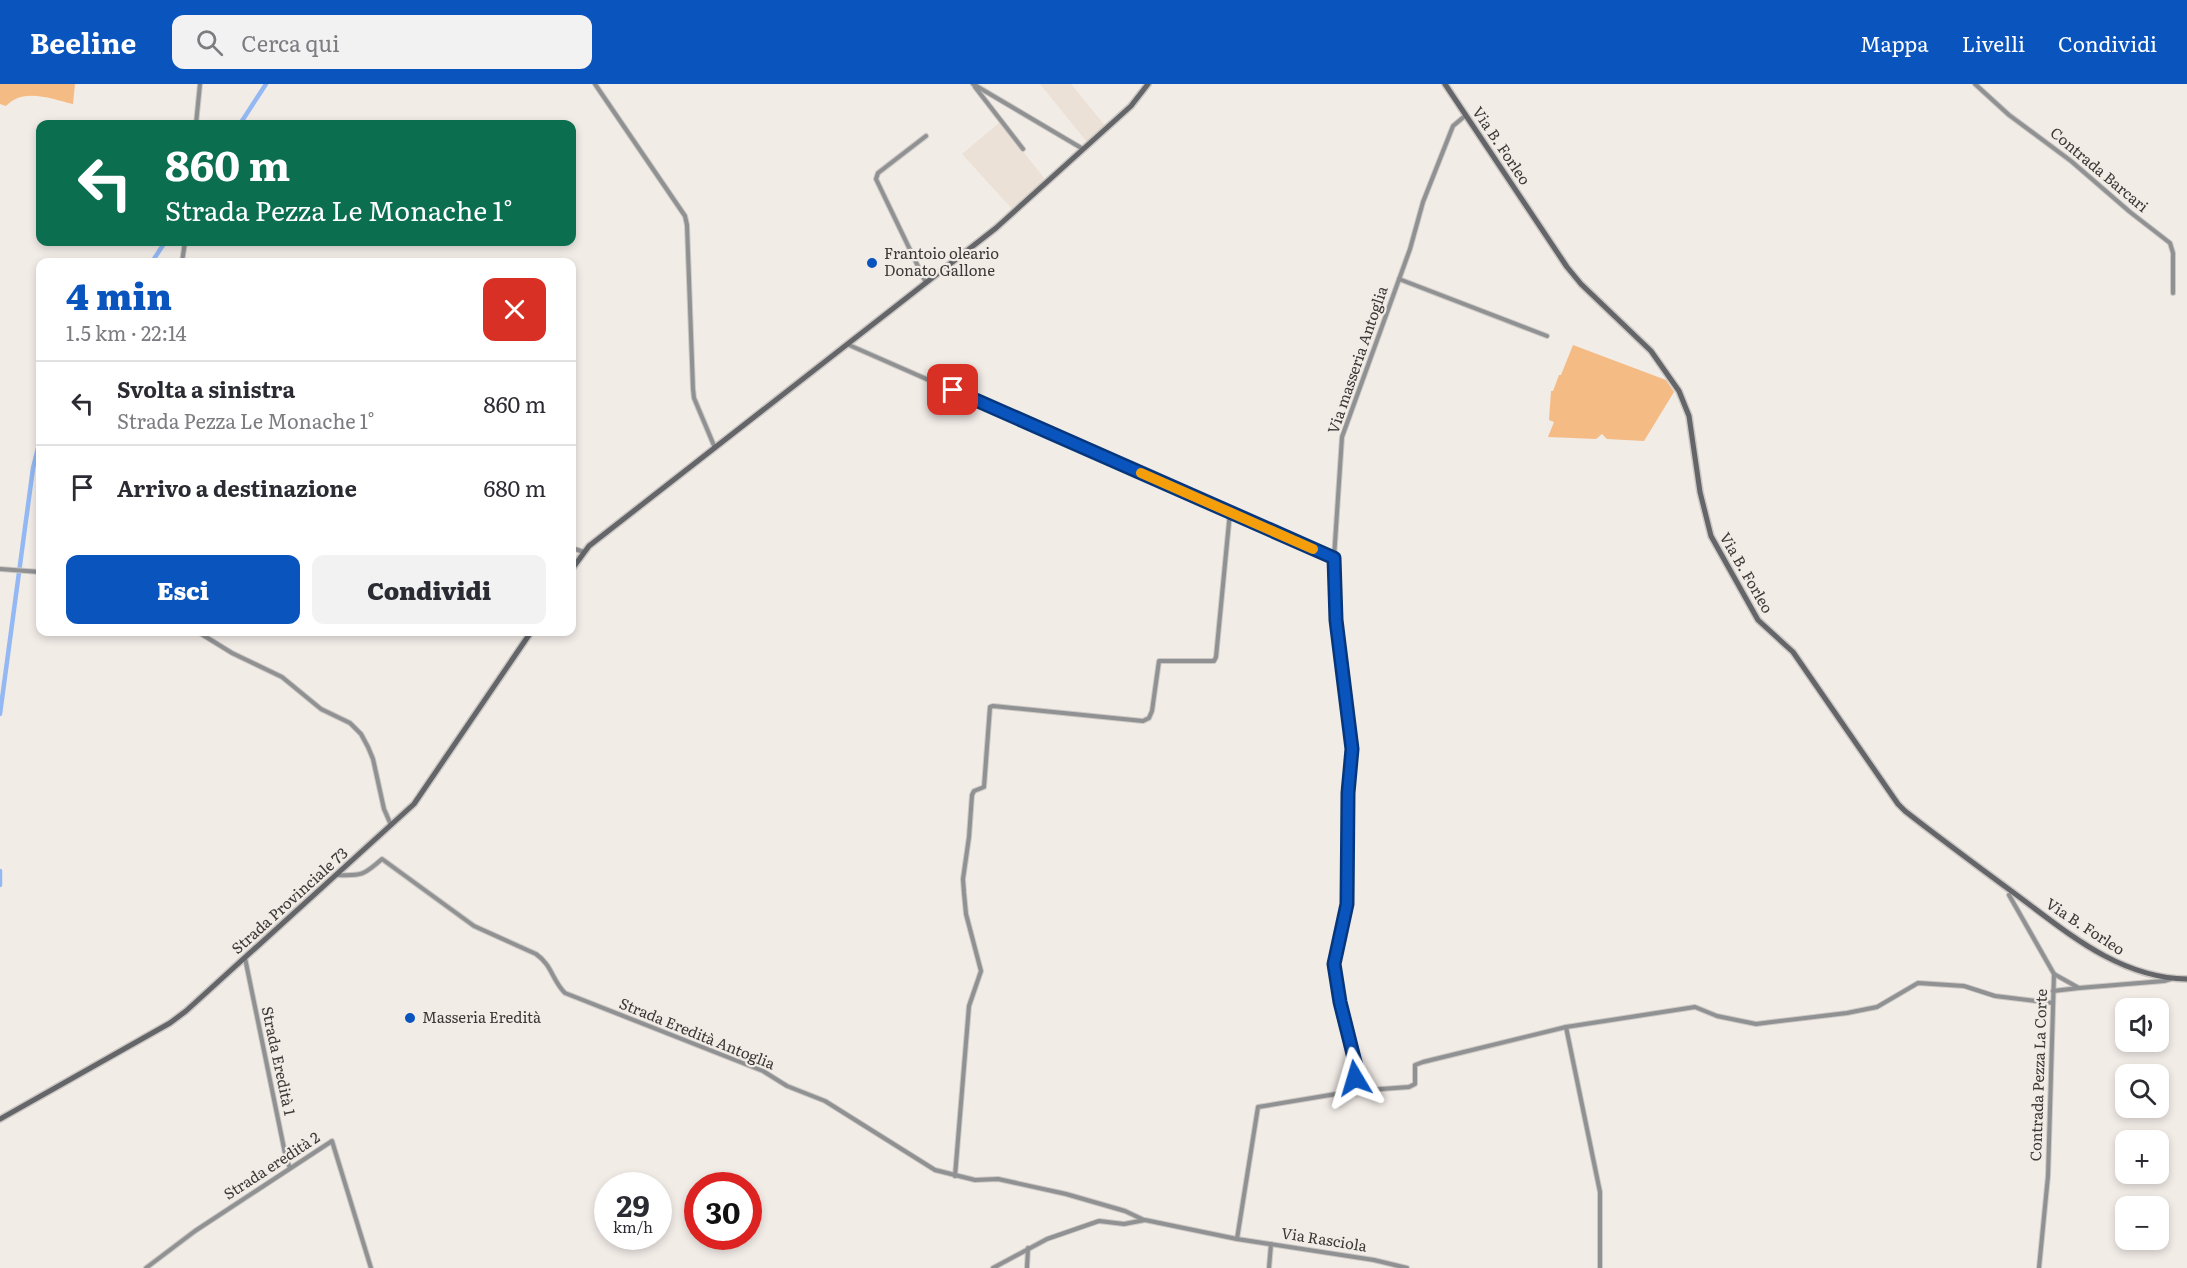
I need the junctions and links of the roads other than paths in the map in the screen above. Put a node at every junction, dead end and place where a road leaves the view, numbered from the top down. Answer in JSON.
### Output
{"nodes":[{"id":1,"x":200,"y":84,"type":"edge"},
{"id":2,"x":595,"y":84,"type":"edge"},
{"id":3,"x":973,"y":84,"type":"edge"},
{"id":4,"x":1148,"y":84,"type":"edge"},
{"id":5,"x":1445,"y":84,"type":"edge"},
{"id":6,"x":1975,"y":84,"type":"edge"},
{"id":7,"x":1466,"y":115,"type":"junction"},
{"id":8,"x":196,"y":120,"type":"edge"},
{"id":9,"x":926,"y":136,"type":"dead end"},
{"id":10,"x":1023,"y":149,"type":"dead end"},
{"id":11,"x":1084,"y":149,"type":"junction"},
{"id":12,"x":1399,"y":279,"type":"junction"},
{"id":13,"x":927,"y":283,"type":"junction"},
{"id":14,"x":2173,"y":293,"type":"dead end"},
{"id":15,"x":1547,"y":336,"type":"dead end"},
{"id":16,"x":849,"y":345,"type":"junction"},
{"id":17,"x":715,"y":448,"type":"junction"},
{"id":18,"x":1230,"y":512,"type":"junction"},
{"id":19,"x":576,"y":549,"type":"edge"},
{"id":20,"x":584,"y":552,"type":"junction"},
{"id":21,"x":1334,"y":558,"type":"junction"},
{"id":22,"x":576,"y":563,"type":"edge"},
{"id":23,"x":0,"y":569,"type":"edge"},
{"id":24,"x":36,"y":572,"type":"edge"},
{"id":25,"x":204,"y":636,"type":"edge"},
{"id":26,"x":528,"y":636,"type":"edge"},
{"id":27,"x":391,"y":825,"type":"junction"},
{"id":28,"x":337,"y":875,"type":"junction"},
{"id":29,"x":2009,"y":893,"type":"junction"},
{"id":30,"x":245,"y":957,"type":"junction"},
{"id":31,"x":2054,"y":974,"type":"junction"},
{"id":32,"x":2171,"y":979,"type":"junction"},
{"id":33,"x":2187,"y":979,"type":"edge"},
{"id":34,"x":2079,"y":988,"type":"junction"},
{"id":35,"x":2053,"y":991,"type":"junction"},
{"id":36,"x":2053,"y":1003,"type":"junction"},
{"id":37,"x":1566,"y":1027,"type":"junction"},
{"id":38,"x":1354,"y":1090,"type":"junction"},
{"id":39,"x":0,"y":1119,"type":"edge"},
{"id":40,"x":290,"y":1168,"type":"junction"},
{"id":41,"x":955,"y":1176,"type":"junction"},
{"id":42,"x":1145,"y":1220,"type":"junction"},
{"id":43,"x":1238,"y":1239,"type":"junction"},
{"id":44,"x":1271,"y":1244,"type":"junction"},
{"id":45,"x":1028,"y":1248,"type":"junction"},
{"id":46,"x":147,"y":1268,"type":"edge"},
{"id":47,"x":371,"y":1268,"type":"edge"},
{"id":48,"x":993,"y":1268,"type":"edge"},
{"id":49,"x":1027,"y":1268,"type":"edge"},
{"id":50,"x":1269,"y":1268,"type":"edge"},
{"id":51,"x":1407,"y":1268,"type":"edge"},
{"id":52,"x":1600,"y":1268,"type":"edge"},
{"id":53,"x":2039,"y":1268,"type":"edge"}],
"edges":[{"from":1,"to":8,"type":"street"},
{"from":2,"to":17,"type":"street"},
{"from":3,"to":10,"type":"street"},
{"from":3,"to":11,"type":"street"},
{"from":4,"to":11,"type":"main road"},
{"from":5,"to":7,"type":"main road","name":"Via B. Forleo"},
{"from":6,"to":14,"type":"street","name":"Contrada Barcari"},
{"from":7,"to":12,"type":"street","name":"Via masseria Antoglia"},
{"from":7,"to":29,"type":"main road","name":"Via B. Forleo"},
{"from":9,"to":13,"type":"street"},
{"from":11,"to":13,"type":"main road"},
{"from":12,"to":15,"type":"street"},
{"from":12,"to":21,"type":"street","name":"Via masseria Antoglia"},
{"from":13,"to":16,"type":"main road"},
{"from":16,"to":17,"type":"main road"},
{"from":16,"to":18,"type":"street"},
{"from":17,"to":20,"type":"main road"},
{"from":18,"to":21,"type":"street"},
{"from":18,"to":41,"type":"street"},
{"from":19,"to":20,"type":"street"},
{"from":20,"to":22,"type":"main road"},
{"from":21,"to":38,"type":"street","name":"Via masseria Antoglia"},
{"from":23,"to":24,"type":"street"},
{"from":25,"to":27,"type":"street"},
{"from":26,"to":27,"type":"main road","name":"Strada Provinciale 73"},
{"from":27,"to":28,"type":"main road","name":"Strada Provinciale 73"},
{"from":28,"to":30,"type":"main road","name":"Strada Provinciale 73"},
{"from":28,"to":41,"type":"street","name":"Strada Eredità Antoglia"},
{"from":29,"to":31,"type":"street","name":"Contrada Pezza La Corte"},
{"from":29,"to":32,"type":"main road","name":"Via B. Forleo"},
{"from":30,"to":39,"type":"main road","name":"Strada Provinciale 73"},
{"from":30,"to":40,"type":"street","name":"Strada Eredità 1"},
{"from":31,"to":34,"type":"street"},
{"from":31,"to":35,"type":"street","name":"Contrada Pezza La Corte"},
{"from":32,"to":33,"type":"main road","name":"Via B. Forleo"},
{"from":32,"to":34,"type":"street"},
{"from":34,"to":35,"type":"street"},
{"from":35,"to":36,"type":"street","name":"Contrada Pezza La Corte"},
{"from":36,"to":37,"type":"street"},
{"from":36,"to":53,"type":"street","name":"Contrada Pezza La Corte"},
{"from":37,"to":38,"type":"street"},
{"from":37,"to":52,"type":"street"},
{"from":38,"to":43,"type":"street"},
{"from":40,"to":46,"type":"street","name":"Strada eredità 2"},
{"from":40,"to":47,"type":"street","name":"Strada eredità 2"},
{"from":41,"to":42,"type":"street","name":"Strada Eredità Antoglia"},
{"from":42,"to":43,"type":"street","name":"Via Rasciola"},
{"from":42,"to":45,"type":"street"},
{"from":43,"to":44,"type":"street","name":"Via Rasciola"},
{"from":44,"to":50,"type":"street"},
{"from":44,"to":51,"type":"street","name":"Via Rasciola"},
{"from":45,"to":48,"type":"street"},
{"from":45,"to":49,"type":"street"}]}
